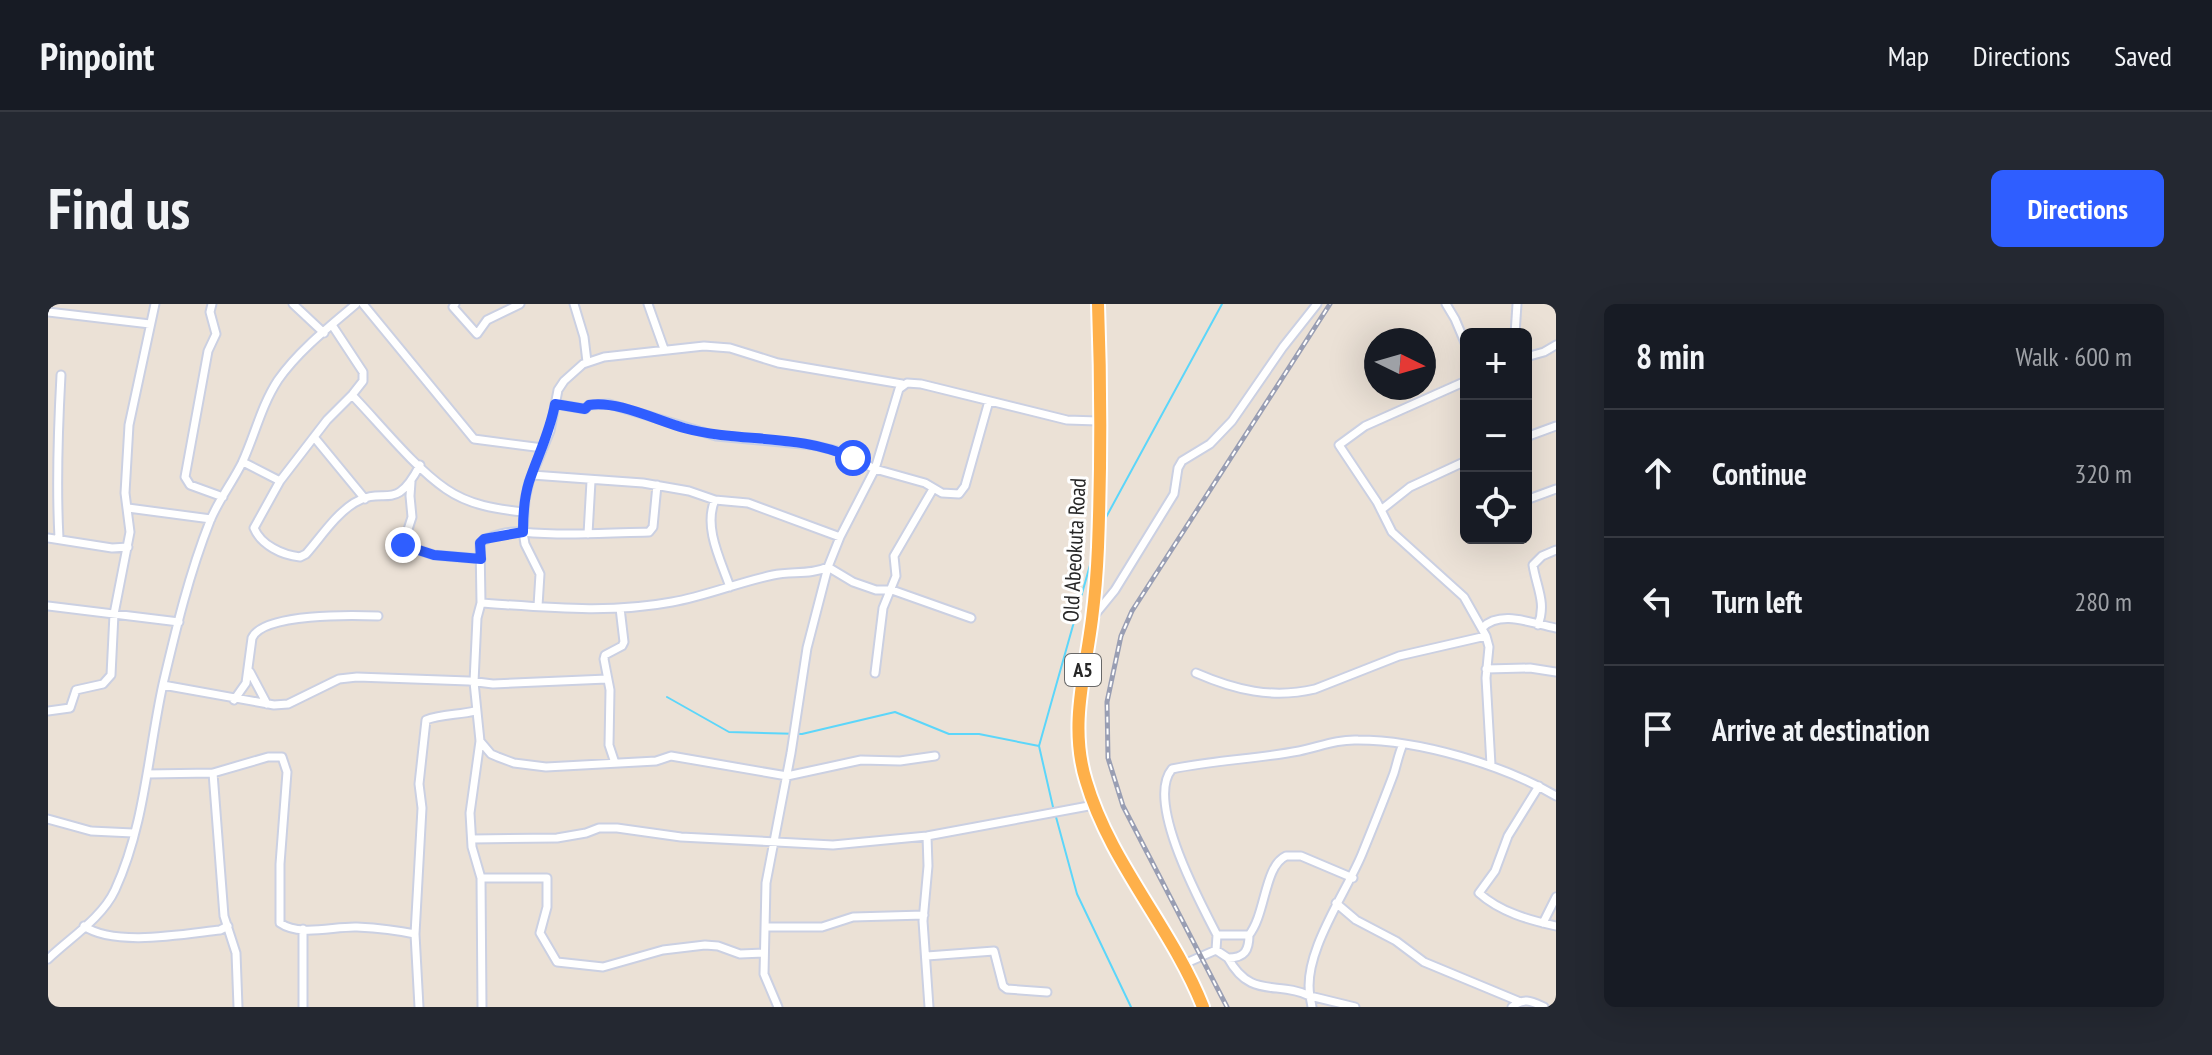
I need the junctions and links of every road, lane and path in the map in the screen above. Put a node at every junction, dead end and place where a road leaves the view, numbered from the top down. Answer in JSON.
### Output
{"nodes":[{"id":1,"x":155,"y":304,"type":"edge"},
{"id":2,"x":212,"y":304,"type":"edge"},
{"id":3,"x":293,"y":304,"type":"edge"},
{"id":4,"x":356,"y":304,"type":"edge"},
{"id":5,"x":363,"y":304,"type":"edge"},
{"id":6,"x":455,"y":304,"type":"edge"},
{"id":7,"x":520,"y":304,"type":"edge"},
{"id":8,"x":574,"y":304,"type":"edge"},
{"id":9,"x":648,"y":304,"type":"edge"},
{"id":10,"x":1098,"y":304,"type":"edge"},
{"id":11,"x":1317,"y":304,"type":"edge"},
{"id":12,"x":1446,"y":304,"type":"edge"},
{"id":13,"x":1517,"y":304,"type":"edge"},
{"id":14,"x":48,"y":312,"type":"edge"},
{"id":15,"x":150,"y":324,"type":"junction"},
{"id":16,"x":332,"y":325,"type":"junction"},
{"id":17,"x":1515,"y":328,"type":"edge"},
{"id":18,"x":1460,"y":331,"type":"edge"},
{"id":19,"x":324,"y":333,"type":"junction"},
{"id":20,"x":1556,"y":345,"type":"edge"},
{"id":21,"x":664,"y":349,"type":"junction"},
{"id":22,"x":1532,"y":356,"type":"edge"},
{"id":23,"x":587,"y":362,"type":"junction"},
{"id":24,"x":61,"y":375,"type":"dead end"},
{"id":25,"x":902,"y":384,"type":"junction"},
{"id":26,"x":1460,"y":384,"type":"edge"},
{"id":27,"x":352,"y":395,"type":"junction"},
{"id":28,"x":989,"y":401,"type":"junction"},
{"id":29,"x":555,"y":404,"type":"junction"},
{"id":30,"x":1098,"y":421,"type":"junction"},
{"id":31,"x":1556,"y":426,"type":"edge"},
{"id":32,"x":1532,"y":435,"type":"edge"},
{"id":33,"x":314,"y":437,"type":"junction"},
{"id":34,"x":543,"y":448,"type":"junction"},
{"id":35,"x":243,"y":462,"type":"junction"},
{"id":36,"x":1460,"y":464,"type":"edge"},
{"id":37,"x":420,"y":465,"type":"junction"},
{"id":38,"x":875,"y":469,"type":"junction"},
{"id":39,"x":532,"y":475,"type":"junction"},
{"id":40,"x":280,"y":481,"type":"junction"},
{"id":41,"x":591,"y":481,"type":"junction"},
{"id":42,"x":411,"y":482,"type":"junction"},
{"id":43,"x":657,"y":485,"type":"junction"},
{"id":44,"x":933,"y":489,"type":"junction"},
{"id":45,"x":1556,"y":489,"type":"edge"},
{"id":46,"x":223,"y":497,"type":"junction"},
{"id":47,"x":1532,"y":498,"type":"edge"},
{"id":48,"x":365,"y":499,"type":"junction"},
{"id":49,"x":715,"y":500,"type":"junction"},
{"id":50,"x":128,"y":508,"type":"junction"},
{"id":51,"x":1381,"y":510,"type":"junction"},
{"id":52,"x":523,"y":512,"type":"junction"},
{"id":53,"x":211,"y":519,"type":"junction"},
{"id":54,"x":523,"y":532,"type":"junction"},
{"id":55,"x":588,"y":534,"type":"junction"},
{"id":56,"x":840,"y":537,"type":"junction"},
{"id":57,"x":48,"y":538,"type":"edge"},
{"id":58,"x":59,"y":538,"type":"junction"},
{"id":59,"x":128,"y":547,"type":"junction"},
{"id":60,"x":1556,"y":550,"type":"edge"},
{"id":61,"x":481,"y":559,"type":"junction"},
{"id":62,"x":828,"y":567,"type":"junction"},
{"id":63,"x":730,"y":587,"type":"junction"},
{"id":64,"x":892,"y":590,"type":"junction"},
{"id":65,"x":481,"y":603,"type":"junction"},
{"id":66,"x":48,"y":606,"type":"edge"},
{"id":67,"x":538,"y":606,"type":"junction"},
{"id":68,"x":620,"y":608,"type":"junction"},
{"id":69,"x":114,"y":614,"type":"junction"},
{"id":70,"x":378,"y":616,"type":"dead end"},
{"id":71,"x":971,"y":618,"type":"dead end"},
{"id":72,"x":1092,"y":619,"type":"junction"},
{"id":73,"x":179,"y":622,"type":"junction"},
{"id":74,"x":1538,"y":625,"type":"junction"},
{"id":75,"x":1556,"y":628,"type":"edge"},
{"id":76,"x":1484,"y":632,"type":"junction"},
{"id":77,"x":1486,"y":669,"type":"junction"},
{"id":78,"x":249,"y":670,"type":"junction"},
{"id":79,"x":1556,"y":672,"type":"edge"},
{"id":80,"x":875,"y":673,"type":"dead end"},
{"id":81,"x":1196,"y":673,"type":"dead end"},
{"id":82,"x":607,"y":679,"type":"junction"},
{"id":83,"x":474,"y":682,"type":"junction"},
{"id":84,"x":163,"y":685,"type":"junction"},
{"id":85,"x":234,"y":700,"type":"junction"},
{"id":86,"x":267,"y":704,"type":"junction"},
{"id":87,"x":48,"y":711,"type":"edge"},
{"id":88,"x":475,"y":711,"type":"junction"},
{"id":89,"x":480,"y":741,"type":"junction"},
{"id":90,"x":1403,"y":744,"type":"junction"},
{"id":91,"x":935,"y":756,"type":"dead end"},
{"id":92,"x":615,"y":763,"type":"junction"},
{"id":93,"x":1491,"y":765,"type":"junction"},
{"id":94,"x":213,"y":773,"type":"junction"},
{"id":95,"x":147,"y":774,"type":"junction"},
{"id":96,"x":787,"y":776,"type":"junction"},
{"id":97,"x":1539,"y":786,"type":"junction"},
{"id":98,"x":1556,"y":796,"type":"edge"},
{"id":99,"x":1094,"y":805,"type":"junction"},
{"id":100,"x":48,"y":819,"type":"edge"},
{"id":101,"x":133,"y":833,"type":"junction"},
{"id":102,"x":927,"y":836,"type":"junction"},
{"id":103,"x":472,"y":839,"type":"junction"},
{"id":104,"x":774,"y":843,"type":"junction"},
{"id":105,"x":481,"y":878,"type":"junction"},
{"id":106,"x":1353,"y":878,"type":"junction"},
{"id":107,"x":1556,"y":897,"type":"edge"},
{"id":108,"x":1336,"y":903,"type":"junction"},
{"id":109,"x":924,"y":915,"type":"junction"},
{"id":110,"x":1543,"y":923,"type":"junction"},
{"id":111,"x":84,"y":926,"type":"junction"},
{"id":112,"x":228,"y":926,"type":"junction"},
{"id":113,"x":1556,"y":926,"type":"edge"},
{"id":114,"x":765,"y":927,"type":"junction"},
{"id":115,"x":303,"y":929,"type":"junction"},
{"id":116,"x":415,"y":934,"type":"junction"},
{"id":117,"x":1217,"y":935,"type":"junction"},
{"id":118,"x":1249,"y":935,"type":"junction"},
{"id":119,"x":1216,"y":950,"type":"junction"},
{"id":120,"x":764,"y":953,"type":"junction"},
{"id":121,"x":927,"y":956,"type":"junction"},
{"id":122,"x":1228,"y":958,"type":"junction"},
{"id":123,"x":48,"y":959,"type":"edge"},
{"id":124,"x":1184,"y":964,"type":"junction"},
{"id":125,"x":1047,"y":992,"type":"dead end"},
{"id":126,"x":1310,"y":996,"type":"junction"},
{"id":127,"x":1515,"y":1004,"type":"edge"},
{"id":128,"x":238,"y":1007,"type":"edge"},
{"id":129,"x":303,"y":1007,"type":"edge"},
{"id":130,"x":419,"y":1007,"type":"edge"},
{"id":131,"x":482,"y":1007,"type":"edge"},
{"id":132,"x":778,"y":1007,"type":"edge"},
{"id":133,"x":929,"y":1007,"type":"edge"},
{"id":134,"x":1203,"y":1007,"type":"edge"},
{"id":135,"x":1312,"y":1007,"type":"edge"},
{"id":136,"x":1355,"y":1007,"type":"edge"},
{"id":137,"x":1544,"y":1007,"type":"edge"}],
"edges":[{"from":1,"to":15,"type":"street"},
{"from":2,"to":46,"type":"street"},
{"from":3,"to":19,"type":"street"},
{"from":4,"to":16,"type":"street"},
{"from":5,"to":34,"type":"street"},
{"from":6,"to":7,"type":"street"},
{"from":8,"to":23,"type":"street"},
{"from":9,"to":21,"type":"street"},
{"from":10,"to":30,"type":"highway","name":"Old Abeokuta Road","number":"A5"},
{"from":11,"to":72,"type":"street"},
{"from":12,"to":18,"type":"street"},
{"from":13,"to":17,"type":"street"},
{"from":14,"to":15,"type":"street"},
{"from":15,"to":50,"type":"street"},
{"from":16,"to":19,"type":"street"},
{"from":16,"to":27,"type":"street"},
{"from":19,"to":35,"type":"street"},
{"from":20,"to":22,"type":"street"},
{"from":21,"to":23,"type":"street"},
{"from":21,"to":25,"type":"street"},
{"from":23,"to":29,"type":"street"},
{"from":24,"to":58,"type":"street"},
{"from":25,"to":28,"type":"street"},
{"from":25,"to":38,"type":"street"},
{"from":26,"to":51,"type":"street"},
{"from":27,"to":33,"type":"street"},
{"from":27,"to":37,"type":"street"},
{"from":28,"to":30,"type":"street"},
{"from":28,"to":44,"type":"street"},
{"from":29,"to":34,"type":"street"},
{"from":29,"to":38,"type":"street"},
{"from":30,"to":72,"type":"highway","name":"Old Abeokuta Road","number":"A5"},
{"from":31,"to":32,"type":"street"},
{"from":33,"to":40,"type":"street"},
{"from":33,"to":48,"type":"street"},
{"from":34,"to":39,"type":"street"},
{"from":35,"to":40,"type":"street"},
{"from":35,"to":46,"type":"street"},
{"from":36,"to":51,"type":"street"},
{"from":37,"to":42,"type":"street"},
{"from":37,"to":52,"type":"street"},
{"from":38,"to":44,"type":"street"},
{"from":38,"to":56,"type":"street"},
{"from":39,"to":41,"type":"street"},
{"from":39,"to":52,"type":"street"},
{"from":40,"to":48,"type":"street"},
{"from":41,"to":43,"type":"street"},
{"from":41,"to":55,"type":"street"},
{"from":42,"to":48,"type":"street"},
{"from":42,"to":61,"type":"street"},
{"from":43,"to":49,"type":"street"},
{"from":43,"to":55,"type":"street"},
{"from":44,"to":64,"type":"street"},
{"from":45,"to":47,"type":"street"},
{"from":46,"to":53,"type":"street"},
{"from":49,"to":56,"type":"street"},
{"from":49,"to":63,"type":"street"},
{"from":50,"to":53,"type":"street"},
{"from":50,"to":59,"type":"street"},
{"from":51,"to":76,"type":"street"},
{"from":52,"to":54,"type":"street"},
{"from":53,"to":73,"type":"street"},
{"from":54,"to":55,"type":"street"},
{"from":54,"to":61,"type":"street"},
{"from":54,"to":67,"type":"street"},
{"from":56,"to":62,"type":"street"},
{"from":57,"to":58,"type":"street"},
{"from":58,"to":59,"type":"street"},
{"from":59,"to":69,"type":"street"},
{"from":60,"to":74,"type":"street"},
{"from":61,"to":65,"type":"street"},
{"from":62,"to":63,"type":"street"},
{"from":62,"to":64,"type":"street"},
{"from":62,"to":96,"type":"street"},
{"from":63,"to":68,"type":"street"},
{"from":64,"to":71,"type":"street"},
{"from":64,"to":80,"type":"street"},
{"from":65,"to":67,"type":"street"},
{"from":65,"to":83,"type":"street"},
{"from":66,"to":69,"type":"street"},
{"from":67,"to":68,"type":"street"},
{"from":68,"to":82,"type":"street"},
{"from":69,"to":73,"type":"street"},
{"from":69,"to":87,"type":"street"},
{"from":70,"to":78,"type":"street"},
{"from":72,"to":99,"type":"highway","name":"Old Abeokuta Road","number":"A5"},
{"from":73,"to":84,"type":"street"},
{"from":74,"to":75,"type":"street"},
{"from":74,"to":76,"type":"street"},
{"from":76,"to":77,"type":"street"},
{"from":76,"to":81,"type":"street"},
{"from":77,"to":79,"type":"street"},
{"from":77,"to":93,"type":"street"},
{"from":78,"to":85,"type":"street"},
{"from":78,"to":86,"type":"street"},
{"from":82,"to":83,"type":"street"},
{"from":82,"to":92,"type":"street"},
{"from":83,"to":86,"type":"street"},
{"from":83,"to":88,"type":"street"},
{"from":84,"to":85,"type":"street"},
{"from":84,"to":95,"type":"street"},
{"from":85,"to":86,"type":"street"},
{"from":88,"to":89,"type":"street"},
{"from":88,"to":116,"type":"street"},
{"from":89,"to":92,"type":"street"},
{"from":89,"to":103,"type":"street"},
{"from":90,"to":93,"type":"street"},
{"from":90,"to":106,"type":"street"},
{"from":90,"to":117,"type":"street"},
{"from":91,"to":96,"type":"street"},
{"from":92,"to":96,"type":"street"},
{"from":93,"to":97,"type":"street"},
{"from":94,"to":95,"type":"street"},
{"from":94,"to":112,"type":"street"},
{"from":94,"to":115,"type":"street"},
{"from":95,"to":101,"type":"street"},
{"from":96,"to":104,"type":"street"},
{"from":97,"to":98,"type":"street"},
{"from":97,"to":110,"type":"street"},
{"from":99,"to":102,"type":"street"},
{"from":99,"to":124,"type":"highway","name":"Old Abeokuta Road","number":"A5"},
{"from":100,"to":101,"type":"street"},
{"from":101,"to":111,"type":"street"},
{"from":102,"to":104,"type":"street"},
{"from":102,"to":109,"type":"street"},
{"from":103,"to":104,"type":"street"},
{"from":103,"to":105,"type":"street"},
{"from":104,"to":114,"type":"street"},
{"from":105,"to":120,"type":"street"},
{"from":105,"to":131,"type":"street"},
{"from":106,"to":108,"type":"street"},
{"from":106,"to":118,"type":"street"},
{"from":107,"to":110,"type":"street"},
{"from":108,"to":126,"type":"street"},
{"from":108,"to":127,"type":"street"},
{"from":109,"to":114,"type":"street"},
{"from":109,"to":121,"type":"street"},
{"from":110,"to":113,"type":"street"},
{"from":111,"to":112,"type":"street"},
{"from":111,"to":123,"type":"street"},
{"from":112,"to":128,"type":"street"},
{"from":114,"to":120,"type":"street"},
{"from":115,"to":116,"type":"street"},
{"from":115,"to":129,"type":"street"},
{"from":116,"to":130,"type":"street"},
{"from":117,"to":118,"type":"street"},
{"from":117,"to":119,"type":"street"},
{"from":118,"to":122,"type":"street"},
{"from":119,"to":122,"type":"street"},
{"from":119,"to":124,"type":"street"},
{"from":120,"to":132,"type":"street"},
{"from":121,"to":125,"type":"street"},
{"from":121,"to":133,"type":"street"},
{"from":122,"to":126,"type":"street"},
{"from":124,"to":134,"type":"highway","name":"Old Abeokuta Road","number":"A5"},
{"from":126,"to":135,"type":"street"},
{"from":126,"to":136,"type":"street"},
{"from":127,"to":137,"type":"street"}]}
